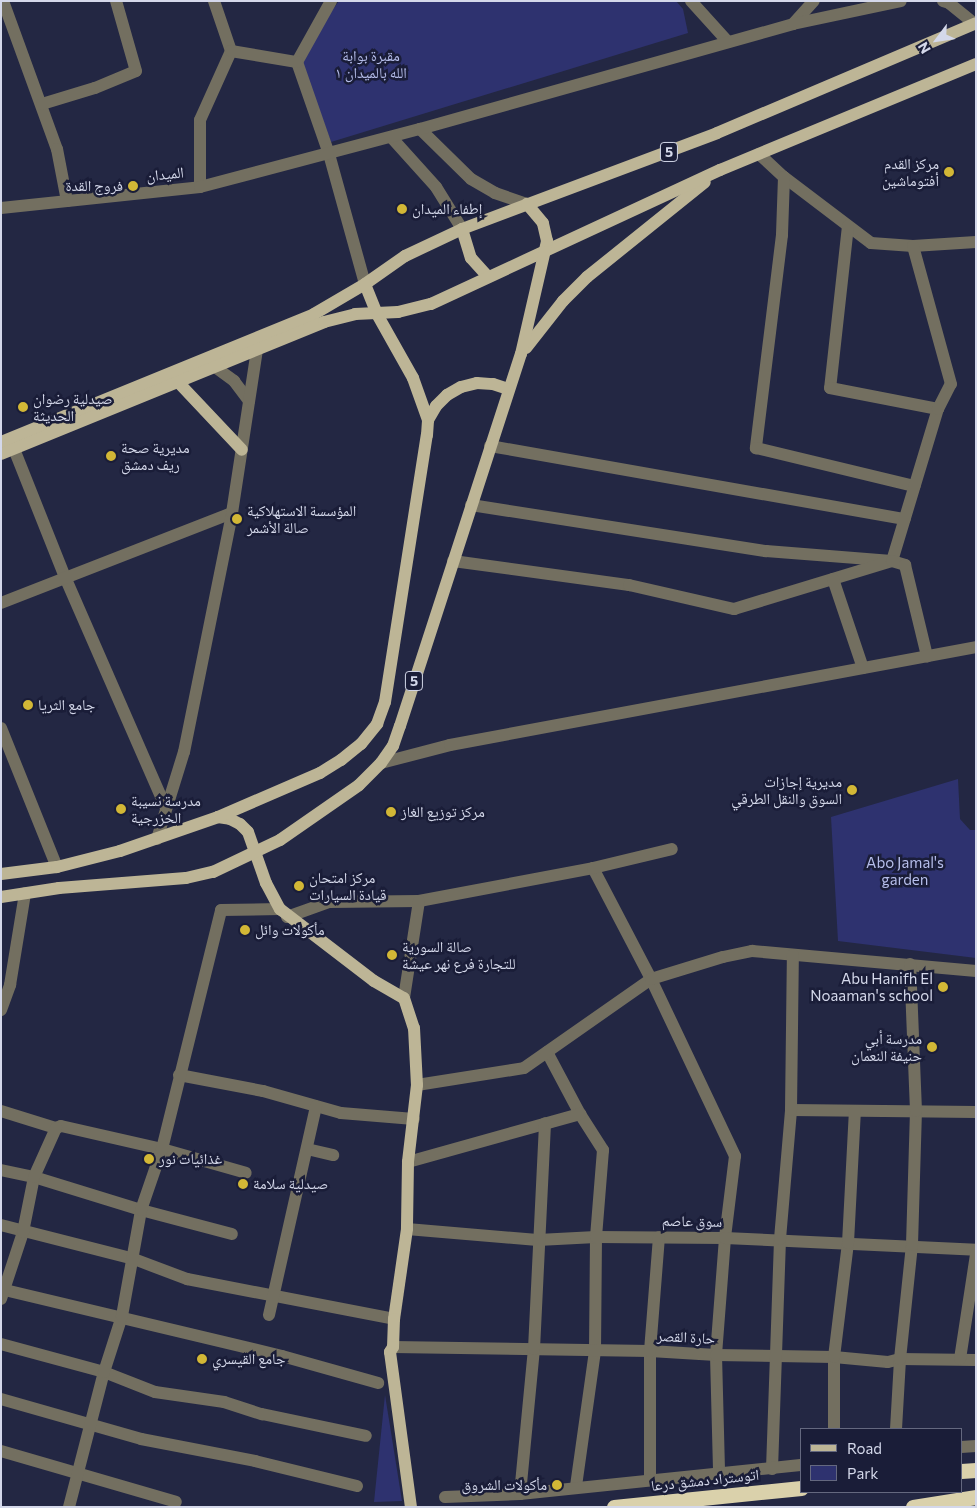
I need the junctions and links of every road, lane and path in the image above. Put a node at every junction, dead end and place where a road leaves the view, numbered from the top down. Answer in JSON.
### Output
{"nodes":[{"id":1,"x":2,"y":1,"type":"edge"},
{"id":2,"x":116,"y":1,"type":"edge"},
{"id":3,"x":214,"y":1,"type":"edge"},
{"id":4,"x":331,"y":1,"type":"edge"},
{"id":5,"x":691,"y":1,"type":"edge"},
{"id":6,"x":814,"y":1,"type":"edge"},
{"id":7,"x":901,"y":1,"type":"edge"},
{"id":8,"x":943,"y":1,"type":"edge"},
{"id":9,"x":975,"y":23,"type":"edge"},
{"id":10,"x":793,"y":24,"type":"junction"},
{"id":11,"x":728,"y":42,"type":"junction"},
{"id":12,"x":231,"y":51,"type":"junction"},
{"id":13,"x":297,"y":62,"type":"junction"},
{"id":14,"x":976,"y":64,"type":"edge"},
{"id":15,"x":42,"y":104,"type":"junction"},
{"id":16,"x":420,"y":129,"type":"junction"},
{"id":17,"x":391,"y":137,"type":"junction"},
{"id":18,"x":329,"y":154,"type":"junction"},
{"id":19,"x":759,"y":154,"type":"junction"},
{"id":20,"x":720,"y":170,"type":"junction"},
{"id":21,"x":784,"y":177,"type":"junction"},
{"id":22,"x":200,"y":187,"type":"junction"},
{"id":23,"x":67,"y":201,"type":"junction"},
{"id":24,"x":527,"y":204,"type":"junction"},
{"id":25,"x":1,"y":208,"type":"edge"},
{"id":26,"x":848,"y":226,"type":"junction"},
{"id":27,"x":462,"y":229,"type":"junction"},
{"id":28,"x":976,"y":242,"type":"edge"},
{"id":29,"x":913,"y":246,"type":"junction"},
{"id":30,"x":546,"y":250,"type":"junction"},
{"id":31,"x":488,"y":277,"type":"junction"},
{"id":32,"x":365,"y":284,"type":"junction"},
{"id":33,"x":376,"y":314,"type":"junction"},
{"id":34,"x":257,"y":350,"type":"junction"},
{"id":35,"x":521,"y":354,"type":"junction"},
{"id":36,"x":215,"y":367,"type":"junction"},
{"id":37,"x":178,"y":382,"type":"junction"},
{"id":38,"x":508,"y":389,"type":"junction"},
{"id":39,"x":249,"y":401,"type":"junction"},
{"id":40,"x":938,"y":409,"type":"junction"},
{"id":41,"x":428,"y":420,"type":"junction"},
{"id":42,"x":1,"y":442,"type":"edge"},
{"id":43,"x":490,"y":446,"type":"junction"},
{"id":44,"x":14,"y":449,"type":"junction"},
{"id":45,"x":242,"y":450,"type":"junction"},
{"id":46,"x":1,"y":454,"type":"edge"},
{"id":47,"x":914,"y":486,"type":"junction"},
{"id":48,"x":471,"y":505,"type":"junction"},
{"id":49,"x":232,"y":514,"type":"junction"},
{"id":50,"x":905,"y":519,"type":"junction"},
{"id":51,"x":453,"y":561,"type":"junction"},
{"id":52,"x":892,"y":561,"type":"junction"},
{"id":53,"x":65,"y":577,"type":"junction"},
{"id":54,"x":833,"y":579,"type":"junction"},
{"id":55,"x":1,"y":603,"type":"edge"},
{"id":56,"x":976,"y":647,"type":"edge"},
{"id":57,"x":927,"y":656,"type":"junction"},
{"id":58,"x":863,"y":668,"type":"junction"},
{"id":59,"x":1,"y":728,"type":"edge"},
{"id":60,"x":381,"y":763,"type":"junction"},
{"id":61,"x":166,"y":808,"type":"junction"},
{"id":62,"x":218,"y":817,"type":"junction"},
{"id":63,"x":157,"y":839,"type":"junction"},
{"id":64,"x":672,"y":849,"type":"dead end"},
{"id":65,"x":254,"y":854,"type":"junction"},
{"id":66,"x":57,"y":867,"type":"junction"},
{"id":67,"x":593,"y":868,"type":"junction"},
{"id":68,"x":1,"y":874,"type":"edge"},
{"id":69,"x":25,"y":893,"type":"junction"},
{"id":70,"x":1,"y":897,"type":"edge"},
{"id":71,"x":419,"y":901,"type":"junction"},
{"id":72,"x":283,"y":913,"type":"junction"},
{"id":73,"x":793,"y":955,"type":"junction"},
{"id":74,"x":910,"y":964,"type":"junction"},
{"id":75,"x":976,"y":971,"type":"edge"},
{"id":76,"x":651,"y":979,"type":"junction"},
{"id":77,"x":404,"y":998,"type":"junction"},
{"id":78,"x":1,"y":1010,"type":"edge"},
{"id":79,"x":547,"y":1052,"type":"junction"},
{"id":80,"x":179,"y":1075,"type":"junction"},
{"id":81,"x":417,"y":1086,"type":"junction"},
{"id":82,"x":316,"y":1106,"type":"junction"},
{"id":83,"x":791,"y":1110,"type":"junction"},
{"id":84,"x":1,"y":1111,"type":"edge"},
{"id":85,"x":855,"y":1111,"type":"junction"},
{"id":86,"x":916,"y":1111,"type":"junction"},
{"id":87,"x":976,"y":1112,"type":"edge"},
{"id":88,"x":580,"y":1114,"type":"junction"},
{"id":89,"x":414,"y":1119,"type":"junction"},
{"id":90,"x":544,"y":1123,"type":"junction"},
{"id":91,"x":56,"y":1128,"type":"junction"},
{"id":92,"x":162,"y":1149,"type":"junction"},
{"id":93,"x":307,"y":1149,"type":"junction"},
{"id":94,"x":333,"y":1155,"type":"dead end"},
{"id":95,"x":408,"y":1162,"type":"junction"},
{"id":96,"x":1,"y":1170,"type":"edge"},
{"id":97,"x":246,"y":1173,"type":"dead end"},
{"id":98,"x":34,"y":1177,"type":"junction"},
{"id":99,"x":141,"y":1210,"type":"junction"},
{"id":100,"x":1,"y":1225,"type":"edge"},
{"id":101,"x":407,"y":1228,"type":"junction"},
{"id":102,"x":23,"y":1232,"type":"junction"},
{"id":103,"x":232,"y":1234,"type":"dead end"},
{"id":104,"x":596,"y":1237,"type":"junction"},
{"id":105,"x":659,"y":1237,"type":"junction"},
{"id":106,"x":725,"y":1238,"type":"junction"},
{"id":107,"x":780,"y":1239,"type":"junction"},
{"id":108,"x":538,"y":1240,"type":"junction"},
{"id":109,"x":848,"y":1243,"type":"junction"},
{"id":110,"x":912,"y":1245,"type":"junction"},
{"id":111,"x":976,"y":1250,"type":"edge"},
{"id":112,"x":976,"y":1254,"type":"edge"},
{"id":113,"x":134,"y":1259,"type":"junction"},
{"id":114,"x":2,"y":1292,"type":"edge"},
{"id":115,"x":274,"y":1295,"type":"junction"},
{"id":116,"x":269,"y":1315,"type":"dead end"},
{"id":117,"x":122,"y":1316,"type":"junction"},
{"id":118,"x":394,"y":1319,"type":"junction"},
{"id":119,"x":1,"y":1344,"type":"edge"},
{"id":120,"x":393,"y":1347,"type":"junction"},
{"id":121,"x":534,"y":1349,"type":"junction"},
{"id":122,"x":595,"y":1351,"type":"junction"},
{"id":123,"x":650,"y":1351,"type":"junction"},
{"id":124,"x":716,"y":1355,"type":"junction"},
{"id":125,"x":775,"y":1357,"type":"junction"},
{"id":126,"x":834,"y":1357,"type":"junction"},
{"id":127,"x":900,"y":1359,"type":"junction"},
{"id":128,"x":960,"y":1359,"type":"junction"},
{"id":129,"x":976,"y":1360,"type":"edge"},
{"id":130,"x":104,"y":1372,"type":"junction"},
{"id":131,"x":378,"y":1384,"type":"dead end"},
{"id":132,"x":1,"y":1400,"type":"edge"},
{"id":133,"x":91,"y":1425,"type":"junction"},
{"id":134,"x":834,"y":1428,"type":"edge"},
{"id":135,"x":896,"y":1428,"type":"edge"},
{"id":136,"x":366,"y":1436,"type":"dead end"},
{"id":137,"x":976,"y":1446,"type":"edge"},
{"id":138,"x":962,"y":1447,"type":"edge"},
{"id":139,"x":1,"y":1451,"type":"edge"},
{"id":140,"x":800,"y":1465,"type":"edge"},
{"id":141,"x":772,"y":1469,"type":"junction"},
{"id":142,"x":976,"y":1470,"type":"edge"},
{"id":143,"x":962,"y":1471,"type":"edge"},
{"id":144,"x":78,"y":1473,"type":"junction"},
{"id":145,"x":719,"y":1473,"type":"junction"},
{"id":146,"x":650,"y":1480,"type":"junction"},
{"id":147,"x":357,"y":1486,"type":"dead end"},
{"id":148,"x":576,"y":1487,"type":"junction"},
{"id":149,"x":800,"y":1488,"type":"edge"},
{"id":150,"x":520,"y":1494,"type":"junction"},
{"id":151,"x":445,"y":1497,"type":"dead end"},
{"id":152,"x":976,"y":1498,"type":"edge"},
{"id":153,"x":176,"y":1502,"type":"dead end"},
{"id":154,"x":69,"y":1507,"type":"edge"},
{"id":155,"x":411,"y":1507,"type":"edge"},
{"id":156,"x":614,"y":1507,"type":"edge"},
{"id":157,"x":913,"y":1507,"type":"edge"}],
"edges":[{"from":1,"to":15,"type":"street"},
{"from":2,"to":15,"type":"street"},
{"from":3,"to":12,"type":"street"},
{"from":4,"to":13,"type":"street"},
{"from":5,"to":11,"type":"street"},
{"from":6,"to":10,"type":"street"},
{"from":7,"to":10,"type":"street","name":"الميدان"},
{"from":8,"to":9,"type":"street"},
{"from":9,"to":24,"type":"main road","number":"5"},
{"from":10,"to":11,"type":"street","name":"الميدان"},
{"from":11,"to":16,"type":"street","name":"الميدان"},
{"from":12,"to":13,"type":"street"},
{"from":12,"to":22,"type":"street"},
{"from":13,"to":18,"type":"street"},
{"from":14,"to":19,"type":"main road"},
{"from":15,"to":23,"type":"street"},
{"from":16,"to":17,"type":"street","name":"الميدان"},
{"from":16,"to":24,"type":"street"},
{"from":17,"to":18,"type":"street","name":"الميدان"},
{"from":17,"to":27,"type":"street"},
{"from":18,"to":22,"type":"street","name":"الميدان"},
{"from":18,"to":32,"type":"street"},
{"from":19,"to":20,"type":"main road"},
{"from":19,"to":21,"type":"street"},
{"from":20,"to":30,"type":"main road"},
{"from":20,"to":35,"type":"main road"},
{"from":21,"to":26,"type":"street"},
{"from":21,"to":47,"type":"street"},
{"from":22,"to":23,"type":"street","name":"الميدان"},
{"from":23,"to":25,"type":"street","name":"الميدان"},
{"from":24,"to":27,"type":"main road","number":"5"},
{"from":24,"to":30,"type":"main road","number":"5"},
{"from":26,"to":29,"type":"street"},
{"from":26,"to":40,"type":"street"},
{"from":27,"to":31,"type":"main road"},
{"from":27,"to":32,"type":"main road","number":"5"},
{"from":28,"to":29,"type":"street"},
{"from":29,"to":40,"type":"street"},
{"from":30,"to":31,"type":"main road"},
{"from":30,"to":35,"type":"main road","number":"5"},
{"from":31,"to":33,"type":"main road"},
{"from":32,"to":33,"type":"main road","number":"5"},
{"from":32,"to":42,"type":"main road"},
{"from":33,"to":34,"type":"main road"},
{"from":33,"to":41,"type":"main road","number":"5"},
{"from":34,"to":36,"type":"main road"},
{"from":34,"to":39,"type":"street"},
{"from":35,"to":38,"type":"main road","number":"5"},
{"from":36,"to":37,"type":"main road"},
{"from":36,"to":39,"type":"street"},
{"from":37,"to":44,"type":"main road"},
{"from":37,"to":45,"type":"main road"},
{"from":38,"to":41,"type":"main road"},
{"from":38,"to":43,"type":"main road","number":"5"},
{"from":39,"to":45,"type":"street"},
{"from":40,"to":47,"type":"street"},
{"from":41,"to":62,"type":"main road","number":"5"},
{"from":43,"to":48,"type":"main road","number":"5"},
{"from":43,"to":50,"type":"street"},
{"from":44,"to":46,"type":"main road"},
{"from":44,"to":53,"type":"street"},
{"from":45,"to":49,"type":"street"},
{"from":47,"to":50,"type":"street"},
{"from":48,"to":51,"type":"main road","number":"5"},
{"from":48,"to":52,"type":"street"},
{"from":49,"to":53,"type":"street"},
{"from":49,"to":61,"type":"street"},
{"from":50,"to":52,"type":"street"},
{"from":51,"to":54,"type":"street"},
{"from":51,"to":60,"type":"main road","number":"5"},
{"from":52,"to":54,"type":"street"},
{"from":52,"to":57,"type":"street"},
{"from":53,"to":55,"type":"street"},
{"from":53,"to":61,"type":"street"},
{"from":54,"to":58,"type":"street"},
{"from":56,"to":57,"type":"street"},
{"from":57,"to":58,"type":"street"},
{"from":58,"to":60,"type":"street"},
{"from":59,"to":66,"type":"street"},
{"from":60,"to":65,"type":"main road","number":"5"},
{"from":61,"to":63,"type":"street"},
{"from":62,"to":63,"type":"main road","number":"5"},
{"from":62,"to":65,"type":"main road"},
{"from":63,"to":66,"type":"main road","number":"5"},
{"from":64,"to":67,"type":"street"},
{"from":65,"to":69,"type":"main road","number":"5"},
{"from":65,"to":72,"type":"main road"},
{"from":66,"to":68,"type":"main road","number":"5"},
{"from":67,"to":71,"type":"street"},
{"from":67,"to":76,"type":"street"},
{"from":69,"to":70,"type":"main road","number":"5"},
{"from":69,"to":78,"type":"street"},
{"from":71,"to":72,"type":"street"},
{"from":71,"to":77,"type":"street"},
{"from":72,"to":77,"type":"main road"},
{"from":72,"to":80,"type":"street"},
{"from":73,"to":74,"type":"street"},
{"from":73,"to":76,"type":"street"},
{"from":73,"to":83,"type":"street"},
{"from":74,"to":75,"type":"street"},
{"from":74,"to":86,"type":"street"},
{"from":76,"to":79,"type":"street"},
{"from":76,"to":106,"type":"street"},
{"from":77,"to":81,"type":"main road"},
{"from":79,"to":81,"type":"street"},
{"from":79,"to":88,"type":"street"},
{"from":80,"to":82,"type":"street"},
{"from":80,"to":92,"type":"street"},
{"from":81,"to":89,"type":"main road"},
{"from":82,"to":89,"type":"street"},
{"from":82,"to":93,"type":"street"},
{"from":83,"to":85,"type":"street"},
{"from":83,"to":107,"type":"street"},
{"from":84,"to":91,"type":"street"},
{"from":85,"to":86,"type":"street"},
{"from":85,"to":109,"type":"street"},
{"from":86,"to":87,"type":"street"},
{"from":86,"to":110,"type":"street"},
{"from":88,"to":90,"type":"street"},
{"from":88,"to":104,"type":"street"},
{"from":89,"to":95,"type":"main road"},
{"from":90,"to":95,"type":"street"},
{"from":90,"to":108,"type":"street"},
{"from":91,"to":92,"type":"street"},
{"from":91,"to":98,"type":"street"},
{"from":92,"to":97,"type":"street"},
{"from":92,"to":99,"type":"street"},
{"from":93,"to":94,"type":"street"},
{"from":93,"to":115,"type":"street"},
{"from":95,"to":101,"type":"main road"},
{"from":96,"to":98,"type":"street"},
{"from":98,"to":99,"type":"street"},
{"from":98,"to":102,"type":"street"},
{"from":99,"to":103,"type":"street"},
{"from":99,"to":113,"type":"street"},
{"from":100,"to":102,"type":"street"},
{"from":101,"to":108,"type":"street","name":"سوق عاصم"},
{"from":101,"to":118,"type":"main road"},
{"from":102,"to":113,"type":"street"},
{"from":102,"to":114,"type":"street"},
{"from":104,"to":105,"type":"street","name":"سوق عاصم"},
{"from":104,"to":108,"type":"street","name":"سوق عاصم"},
{"from":104,"to":122,"type":"street"},
{"from":105,"to":106,"type":"street","name":"سوق عاصم"},
{"from":105,"to":123,"type":"street"},
{"from":106,"to":107,"type":"street","name":"سوق عاصم"},
{"from":106,"to":124,"type":"street"},
{"from":107,"to":109,"type":"street","name":"سوق عاصم"},
{"from":107,"to":125,"type":"street"},
{"from":108,"to":121,"type":"street"},
{"from":109,"to":110,"type":"street","name":"سوق عاصم"},
{"from":109,"to":126,"type":"street"},
{"from":110,"to":111,"type":"street","name":"سوق عاصم"},
{"from":110,"to":127,"type":"street"},
{"from":112,"to":128,"type":"street"},
{"from":113,"to":115,"type":"street"},
{"from":113,"to":117,"type":"street"},
{"from":114,"to":117,"type":"street"},
{"from":115,"to":116,"type":"street"},
{"from":115,"to":118,"type":"street"},
{"from":117,"to":130,"type":"street"},
{"from":117,"to":131,"type":"street"},
{"from":118,"to":120,"type":"main road"},
{"from":119,"to":130,"type":"street"},
{"from":120,"to":121,"type":"street","name":"حارة القصر"},
{"from":120,"to":155,"type":"main road"},
{"from":121,"to":122,"type":"street","name":"حارة القصر"},
{"from":121,"to":150,"type":"street"},
{"from":122,"to":123,"type":"street","name":"حارة القصر"},
{"from":122,"to":148,"type":"street"},
{"from":123,"to":124,"type":"street","name":"حارة القصر"},
{"from":123,"to":146,"type":"street"},
{"from":124,"to":125,"type":"street","name":"حارة القصر"},
{"from":124,"to":145,"type":"street"},
{"from":125,"to":126,"type":"street","name":"حارة القصر"},
{"from":125,"to":141,"type":"street"},
{"from":126,"to":127,"type":"street","name":"حارة القصر"},
{"from":126,"to":134,"type":"street"},
{"from":127,"to":128,"type":"street","name":"حارة القصر"},
{"from":127,"to":135,"type":"street"},
{"from":128,"to":129,"type":"street","name":"حارة القصر"},
{"from":130,"to":133,"type":"street"},
{"from":130,"to":136,"type":"street"},
{"from":132,"to":133,"type":"street"},
{"from":133,"to":144,"type":"street"},
{"from":133,"to":147,"type":"street"},
{"from":137,"to":138,"type":"street"},
{"from":139,"to":144,"type":"street"},
{"from":140,"to":141,"type":"street"},
{"from":141,"to":145,"type":"street"},
{"from":142,"to":143,"type":"highway"},
{"from":144,"to":153,"type":"street"},
{"from":144,"to":154,"type":"street"},
{"from":145,"to":146,"type":"street"},
{"from":146,"to":148,"type":"street"},
{"from":148,"to":150,"type":"street"},
{"from":149,"to":156,"type":"highway","name":"اتوستراد دمشق درعا"},
{"from":150,"to":151,"type":"street"},
{"from":152,"to":157,"type":"highway"}]}
